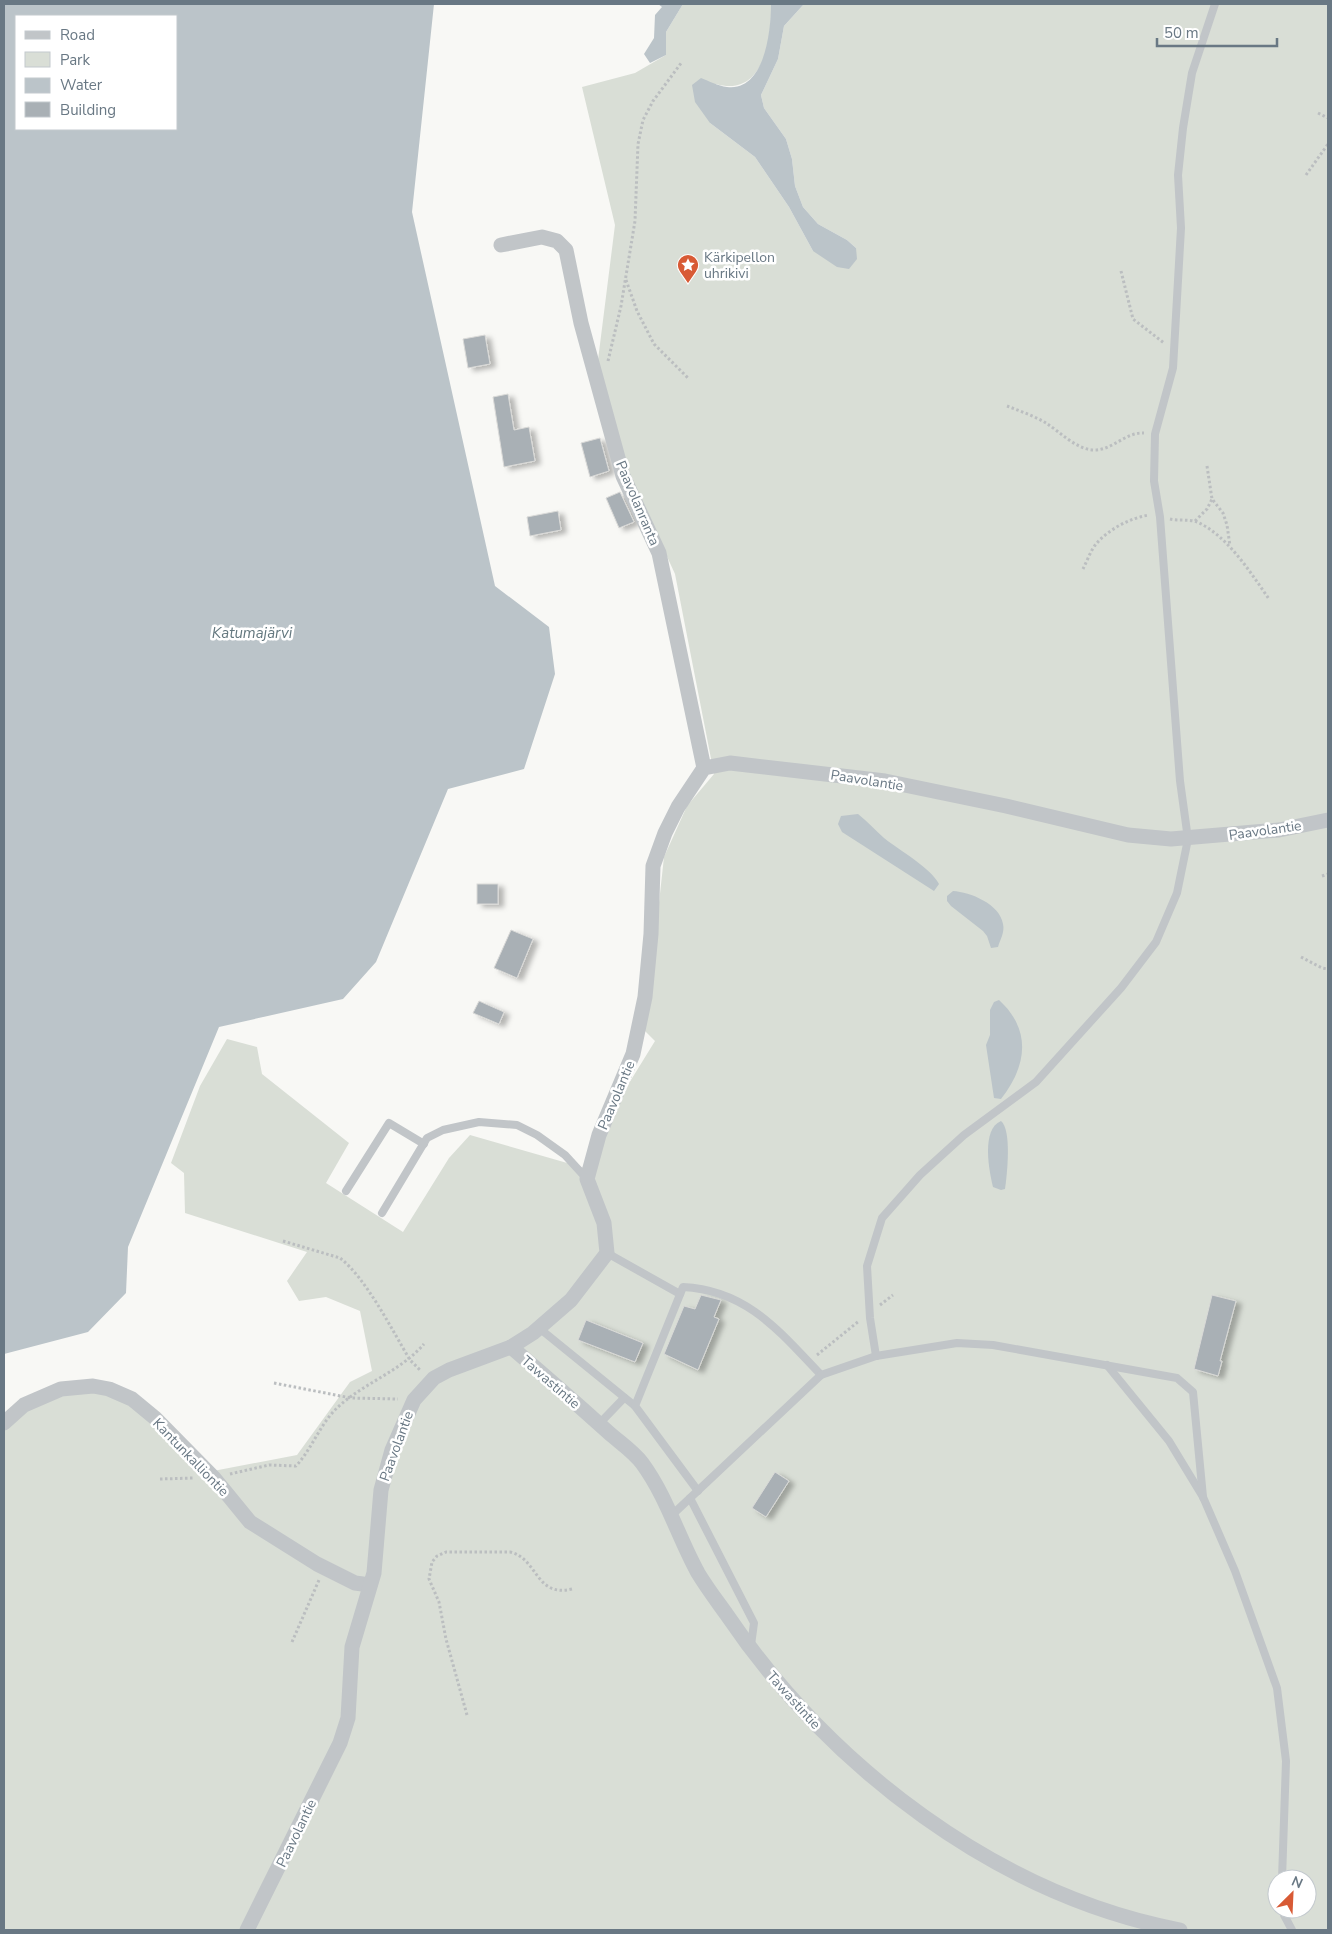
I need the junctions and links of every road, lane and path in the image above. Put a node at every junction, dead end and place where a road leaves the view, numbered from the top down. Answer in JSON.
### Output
{"nodes":[{"id":1,"x":1215,"y":4,"type":"edge"},
{"id":2,"x":682,"y":62,"type":"dead end"},
{"id":3,"x":1318,"y":114,"type":"dead end"},
{"id":4,"x":1328,"y":118,"type":"edge"},
{"id":5,"x":1328,"y":144,"type":"edge"},
{"id":6,"x":1306,"y":175,"type":"dead end"},
{"id":7,"x":501,"y":245,"type":"dead end"},
{"id":8,"x":1121,"y":271,"type":"dead end"},
{"id":9,"x":626,"y":280,"type":"junction"},
{"id":10,"x":1174,"y":351,"type":"junction"},
{"id":11,"x":689,"y":380,"type":"dead end"},
{"id":12,"x":599,"y":387,"type":"junction"},
{"id":13,"x":1007,"y":406,"type":"dead end"},
{"id":14,"x":1155,"y":434,"type":"junction"},
{"id":15,"x":1207,"y":466,"type":"dead end"},
{"id":16,"x":1212,"y":499,"type":"junction"},
{"id":17,"x":1160,"y":517,"type":"junction"},
{"id":18,"x":1195,"y":521,"type":"junction"},
{"id":19,"x":1230,"y":547,"type":"junction"},
{"id":20,"x":1083,"y":569,"type":"dead end"},
{"id":21,"x":1269,"y":599,"type":"dead end"},
{"id":22,"x":704,"y":768,"type":"junction"},
{"id":23,"x":1328,"y":820,"type":"edge"},
{"id":24,"x":1188,"y":839,"type":"junction"},
{"id":25,"x":1328,"y":874,"type":"edge"},
{"id":26,"x":1322,"y":876,"type":"dead end"},
{"id":27,"x":1301,"y":957,"type":"dead end"},
{"id":28,"x":1328,"y":969,"type":"edge"},
{"id":29,"x":424,"y":1144,"type":"junction"},
{"id":30,"x":586,"y":1179,"type":"junction"},
{"id":31,"x":346,"y":1191,"type":"dead end"},
{"id":32,"x":382,"y":1213,"type":"dead end"},
{"id":33,"x":283,"y":1241,"type":"dead end"},
{"id":34,"x":607,"y":1253,"type":"junction"},
{"id":35,"x":680,"y":1294,"type":"junction"},
{"id":36,"x":893,"y":1295,"type":"dead end"},
{"id":37,"x":870,"y":1313,"type":"junction"},
{"id":38,"x":539,"y":1328,"type":"junction"},
{"id":39,"x":424,"y":1344,"type":"dead end"},
{"id":40,"x":511,"y":1347,"type":"junction"},
{"id":41,"x":876,"y":1356,"type":"junction"},
{"id":42,"x":410,"y":1360,"type":"junction"},
{"id":43,"x":812,"y":1365,"type":"junction"},
{"id":44,"x":1107,"y":1365,"type":"junction"},
{"id":45,"x":821,"y":1375,"type":"junction"},
{"id":46,"x":434,"y":1378,"type":"junction"},
{"id":47,"x":274,"y":1383,"type":"dead end"},
{"id":48,"x":351,"y":1398,"type":"junction"},
{"id":49,"x":624,"y":1398,"type":"junction"},
{"id":50,"x":414,"y":1400,"type":"junction"},
{"id":51,"x":635,"y":1406,"type":"junction"},
{"id":52,"x":4,"y":1423,"type":"edge"},
{"id":53,"x":599,"y":1424,"type":"junction"},
{"id":54,"x":160,"y":1478,"type":"dead end"},
{"id":55,"x":214,"y":1478,"type":"junction"},
{"id":56,"x":698,"y":1490,"type":"junction"},
{"id":57,"x":1203,"y":1497,"type":"junction"},
{"id":58,"x":690,"y":1498,"type":"junction"},
{"id":59,"x":672,"y":1515,"type":"junction"},
{"id":60,"x":324,"y":1568,"type":"junction"},
{"id":61,"x":370,"y":1585,"type":"junction"},
{"id":62,"x":572,"y":1589,"type":"dead end"},
{"id":63,"x":292,"y":1642,"type":"dead end"},
{"id":64,"x":751,"y":1650,"type":"junction"},
{"id":65,"x":467,"y":1715,"type":"dead end"},
{"id":66,"x":1282,"y":1869,"type":"edge"},
{"id":67,"x":247,"y":1930,"type":"edge"},
{"id":68,"x":1180,"y":1930,"type":"edge"}],
"edges":[{"from":1,"to":10,"type":"lane"},
{"from":2,"to":9,"type":"path"},
{"from":3,"to":4,"type":"path"},
{"from":5,"to":6,"type":"path"},
{"from":7,"to":12,"type":"street","name":"Paavolanranta"},
{"from":8,"to":10,"type":"path"},
{"from":9,"to":11,"type":"path"},
{"from":9,"to":12,"type":"path"},
{"from":10,"to":14,"type":"lane"},
{"from":12,"to":22,"type":"street","name":"Paavolanranta"},
{"from":13,"to":14,"type":"path"},
{"from":14,"to":17,"type":"lane"},
{"from":15,"to":16,"type":"path"},
{"from":16,"to":18,"type":"path"},
{"from":16,"to":19,"type":"path"},
{"from":17,"to":18,"type":"path"},
{"from":17,"to":20,"type":"path"},
{"from":17,"to":24,"type":"lane"},
{"from":18,"to":19,"type":"path"},
{"from":19,"to":21,"type":"path"},
{"from":22,"to":24,"type":"street","name":"Paavolantie"},
{"from":22,"to":30,"type":"street","name":"Paavolantie"},
{"from":23,"to":24,"type":"street","name":"Paavolantie"},
{"from":24,"to":37,"type":"lane"},
{"from":25,"to":26,"type":"path"},
{"from":27,"to":28,"type":"path"},
{"from":29,"to":30,"type":"lane"},
{"from":29,"to":31,"type":"lane"},
{"from":29,"to":32,"type":"lane"},
{"from":30,"to":34,"type":"street"},
{"from":33,"to":42,"type":"path"},
{"from":34,"to":35,"type":"lane"},
{"from":34,"to":38,"type":"street","name":"Paavolantie"},
{"from":35,"to":43,"type":"lane"},
{"from":35,"to":51,"type":"lane"},
{"from":36,"to":37,"type":"path"},
{"from":37,"to":41,"type":"lane"},
{"from":37,"to":43,"type":"path"},
{"from":38,"to":40,"type":"street","name":"Paavolantie"},
{"from":38,"to":49,"type":"lane"},
{"from":39,"to":42,"type":"path"},
{"from":40,"to":46,"type":"street","name":"Paavolantie"},
{"from":40,"to":53,"type":"street","name":"Tawastintie"},
{"from":41,"to":44,"type":"lane"},
{"from":41,"to":45,"type":"lane"},
{"from":42,"to":46,"type":"path"},
{"from":42,"to":48,"type":"path"},
{"from":43,"to":45,"type":"lane"},
{"from":44,"to":57,"type":"lane"},
{"from":44,"to":57,"type":"lane"},
{"from":45,"to":56,"type":"lane"},
{"from":46,"to":50,"type":"street","name":"Paavolantie"},
{"from":47,"to":48,"type":"path"},
{"from":48,"to":50,"type":"path"},
{"from":48,"to":55,"type":"path"},
{"from":49,"to":51,"type":"lane"},
{"from":49,"to":53,"type":"lane"},
{"from":50,"to":61,"type":"street","name":"Paavolantie"},
{"from":51,"to":56,"type":"lane"},
{"from":52,"to":55,"type":"street","name":"Kantunkalliontie"},
{"from":53,"to":59,"type":"street","name":"Tawastintie"},
{"from":54,"to":55,"type":"path"},
{"from":55,"to":60,"type":"street","name":"Kantunkalliontie"},
{"from":56,"to":58,"type":"lane"},
{"from":57,"to":66,"type":"lane"},
{"from":58,"to":59,"type":"lane"},
{"from":58,"to":64,"type":"lane"},
{"from":59,"to":64,"type":"street","name":"Tawastintie"},
{"from":60,"to":61,"type":"street","name":"Kantunkalliontie"},
{"from":60,"to":63,"type":"path"},
{"from":61,"to":67,"type":"street","name":"Paavolantie"},
{"from":62,"to":65,"type":"path"},
{"from":64,"to":68,"type":"street","name":"Tawastintie"}]}
